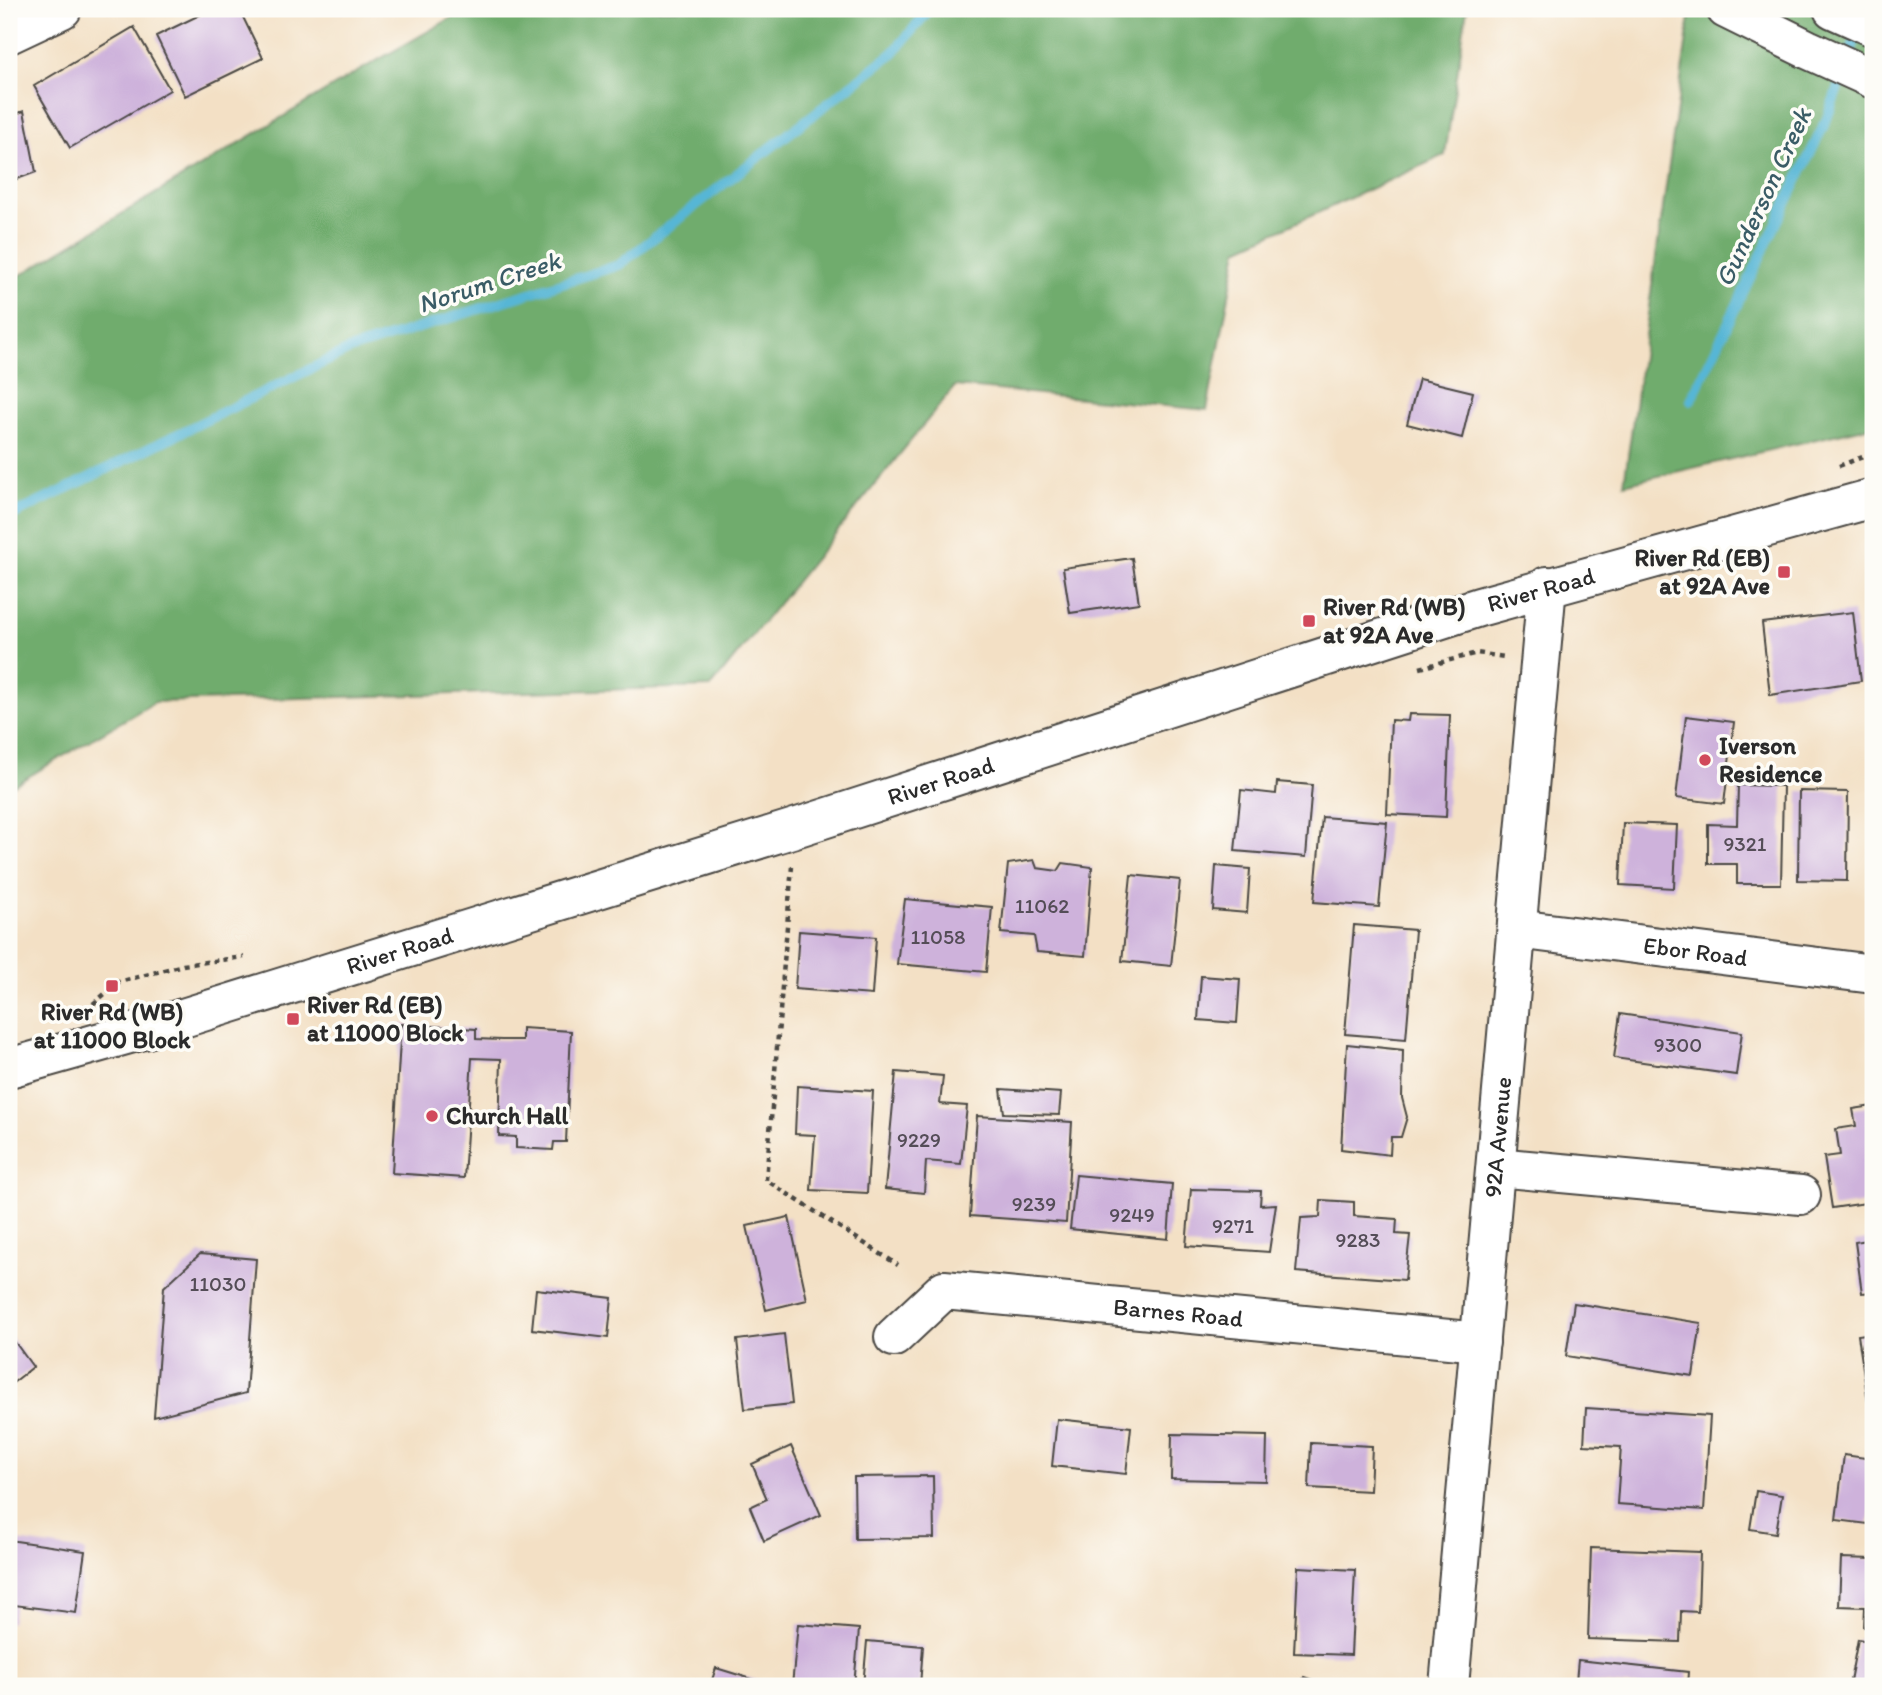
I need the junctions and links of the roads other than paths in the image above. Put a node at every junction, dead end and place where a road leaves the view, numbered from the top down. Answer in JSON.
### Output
{"nodes":[{"id":1,"x":62,"y":9,"type":"edge"},
{"id":2,"x":1726,"y":9,"type":"edge"},
{"id":3,"x":1833,"y":9,"type":"edge"},
{"id":4,"x":1873,"y":27,"type":"edge"},
{"id":5,"x":9,"y":34,"type":"edge"},
{"id":6,"x":1873,"y":79,"type":"edge"},
{"id":7,"x":1873,"y":498,"type":"edge"},
{"id":8,"x":1547,"y":586,"type":"junction"},
{"id":9,"x":1517,"y":929,"type":"junction"},
{"id":10,"x":1873,"y":974,"type":"edge"},
{"id":11,"x":9,"y":1068,"type":"edge"},
{"id":12,"x":1496,"y":1167,"type":"junction"},
{"id":13,"x":1801,"y":1195,"type":"dead end"},
{"id":14,"x":894,"y":1337,"type":"dead end"},
{"id":15,"x":1480,"y":1342,"type":"junction"},
{"id":16,"x":1449,"y":1686,"type":"edge"}],
"edges":[{"from":1,"to":5,"type":"main road"},
{"from":2,"to":6,"type":"main road"},
{"from":3,"to":4,"type":"main road"},
{"from":7,"to":8,"type":"main road","name":"River Road"},
{"from":8,"to":9,"type":"main road","name":"92A Avenue"},
{"from":8,"to":11,"type":"main road","name":"River Road"},
{"from":9,"to":10,"type":"main road","name":"Ebor Road"},
{"from":9,"to":12,"type":"main road","name":"92A Avenue"},
{"from":12,"to":13,"type":"main road"},
{"from":12,"to":15,"type":"main road","name":"92A Avenue"},
{"from":14,"to":15,"type":"main road","name":"Barnes Road"},
{"from":15,"to":16,"type":"main road","name":"92A Avenue"}]}
